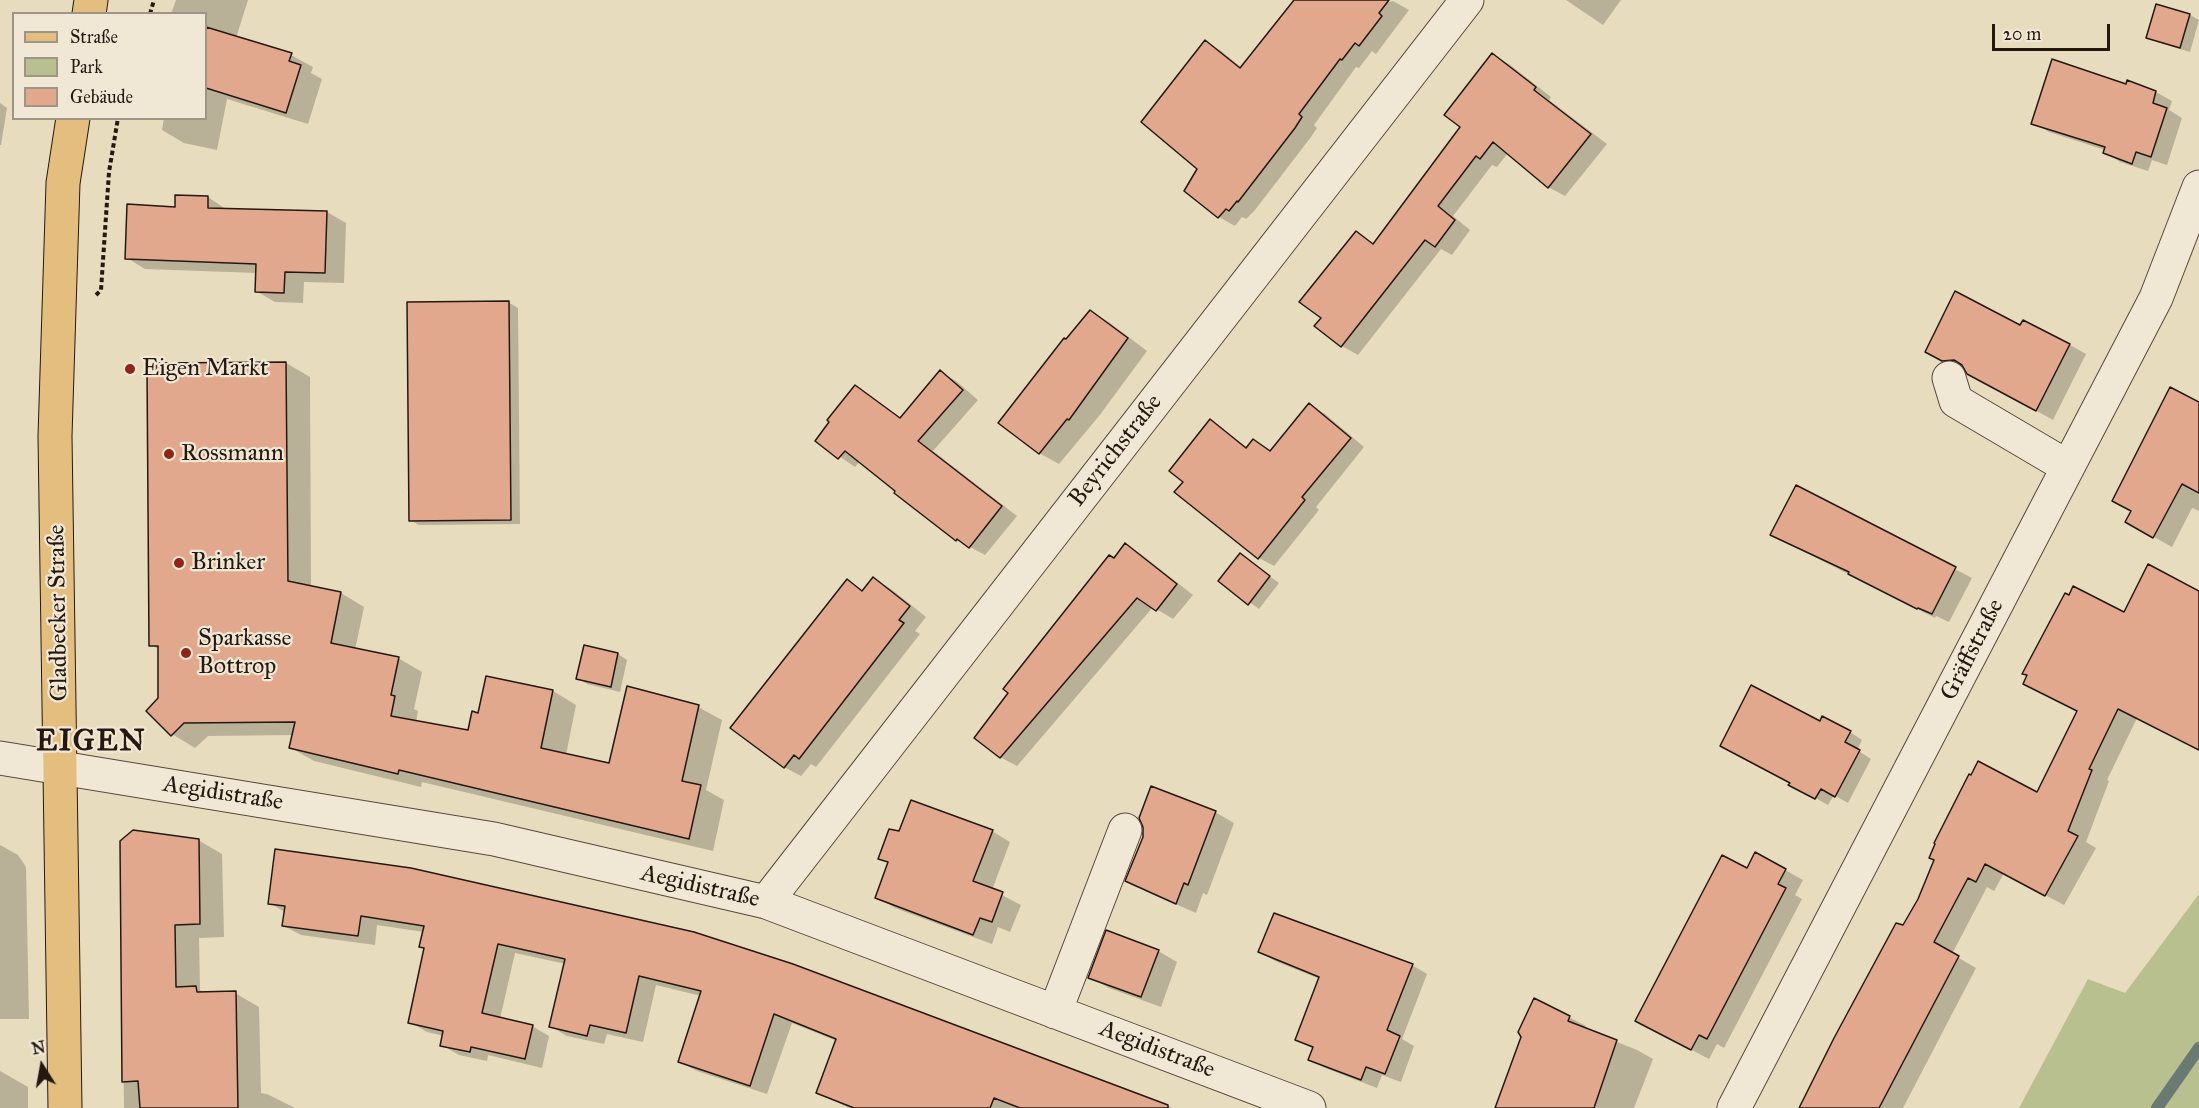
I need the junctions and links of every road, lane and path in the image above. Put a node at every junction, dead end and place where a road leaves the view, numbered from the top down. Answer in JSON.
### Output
{"nodes":[{"id":1,"x":1467,"y":0,"type":"edge"},
{"id":2,"x":73,"y":120,"type":"edge"},
{"id":3,"x":2199,"y":187,"type":"edge"},
{"id":4,"x":1949,"y":378,"type":"dead end"},
{"id":5,"x":2068,"y":467,"type":"junction"},
{"id":6,"x":0,"y":758,"type":"edge"},
{"id":7,"x":62,"y":767,"type":"junction"},
{"id":8,"x":1125,"y":830,"type":"dead end"},
{"id":9,"x":766,"y":902,"type":"junction"},
{"id":10,"x":1055,"y":1011,"type":"junction"},
{"id":11,"x":65,"y":1108,"type":"edge"},
{"id":12,"x":1310,"y":1108,"type":"edge"},
{"id":13,"x":1734,"y":1108,"type":"edge"}],
"edges":[{"from":1,"to":9,"type":"street","name":"Beyrichstraße"},
{"from":2,"to":7,"type":"main road","name":"Gladbecker Straße"},
{"from":3,"to":5,"type":"street","name":"Gräffstraße"},
{"from":4,"to":5,"type":"street"},
{"from":5,"to":13,"type":"street","name":"Gräffstraße"},
{"from":6,"to":7,"type":"street","name":"Aegidistraße"},
{"from":7,"to":9,"type":"street","name":"Aegidistraße"},
{"from":7,"to":11,"type":"main road","name":"Gladbecker Straße"},
{"from":8,"to":10,"type":"street"},
{"from":9,"to":10,"type":"street","name":"Aegidistraße"},
{"from":10,"to":12,"type":"street","name":"Aegidistraße"}]}
